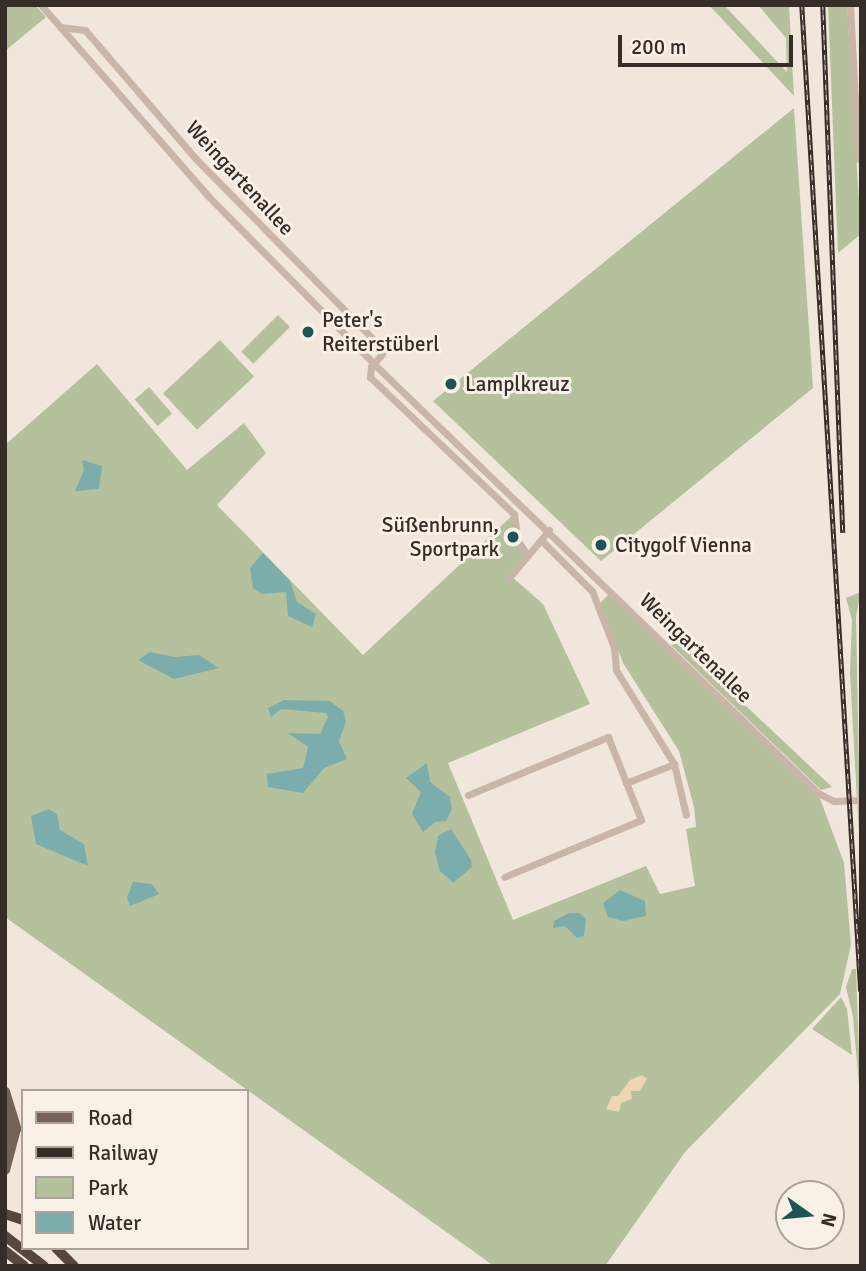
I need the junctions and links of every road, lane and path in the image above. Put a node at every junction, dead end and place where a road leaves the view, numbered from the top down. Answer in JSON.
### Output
{"nodes":[{"id":1,"x":41,"y":5,"type":"edge"},
{"id":2,"x":850,"y":5,"type":"edge"},
{"id":3,"x":60,"y":27,"type":"junction"},
{"id":4,"x":858,"y":159,"type":"dead end"},
{"id":5,"x":318,"y":284,"type":"junction"},
{"id":6,"x":307,"y":296,"type":"junction"},
{"id":7,"x":374,"y":364,"type":"junction"},
{"id":8,"x":417,"y":404,"type":"junction"},
{"id":9,"x":408,"y":412,"type":"junction"},
{"id":10,"x":549,"y":530,"type":"junction"},
{"id":11,"x":541,"y":540,"type":"junction"},
{"id":12,"x":527,"y":555,"type":"junction"},
{"id":13,"x":508,"y":579,"type":"dead end"},
{"id":14,"x":674,"y":764,"type":"junction"},
{"id":15,"x":626,"y":783,"type":"junction"},
{"id":16,"x":468,"y":795,"type":"dead end"},
{"id":17,"x":861,"y":800,"type":"edge"},
{"id":18,"x":685,"y":815,"type":"dead end"},
{"id":19,"x":504,"y":877,"type":"dead end"},
{"id":20,"x":5,"y":1091,"type":"edge"},
{"id":21,"x":5,"y":1111,"type":"edge"},
{"id":22,"x":5,"y":1156,"type":"edge"},
{"id":23,"x":5,"y":1170,"type":"edge"},
{"id":24,"x":5,"y":1236,"type":"edge"},
{"id":25,"x":21,"y":1248,"type":"edge"},
{"id":26,"x":23,"y":1250,"type":"edge"},
{"id":27,"x":58,"y":1250,"type":"edge"},
{"id":28,"x":5,"y":1251,"type":"edge"},
{"id":29,"x":24,"y":1266,"type":"edge"},
{"id":30,"x":44,"y":1266,"type":"edge"},
{"id":31,"x":74,"y":1266,"type":"edge"}],
"edges":[{"from":1,"to":3,"type":"street","name":"Weingartenallee"},
{"from":2,"to":4,"type":"street"},
{"from":3,"to":5,"type":"street","name":"Weingartenallee"},
{"from":3,"to":6,"type":"street","name":"Weingartenallee"},
{"from":5,"to":6,"type":"street"},
{"from":5,"to":7,"type":"street","name":"Weingartenallee"},
{"from":6,"to":7,"type":"street","name":"Weingartenallee"},
{"from":7,"to":8,"type":"street","name":"Weingartenallee"},
{"from":7,"to":9,"type":"street","name":"Weingartenallee"},
{"from":8,"to":9,"type":"street"},
{"from":8,"to":10,"type":"street","name":"Weingartenallee"},
{"from":9,"to":12,"type":"street","name":"Weingartenallee"},
{"from":10,"to":11,"type":"street"},
{"from":10,"to":17,"type":"street","name":"Weingartenallee"},
{"from":11,"to":12,"type":"street"},
{"from":11,"to":14,"type":"street"},
{"from":12,"to":13,"type":"street"},
{"from":14,"to":15,"type":"street"},
{"from":14,"to":18,"type":"street"},
{"from":15,"to":16,"type":"street"},
{"from":15,"to":19,"type":"street"},
{"from":20,"to":23,"type":"main road"},
{"from":21,"to":22,"type":"main road"},
{"from":24,"to":25,"type":"highway"},
{"from":26,"to":30,"type":"highway"},
{"from":27,"to":31,"type":"highway"},
{"from":28,"to":29,"type":"highway"}]}
